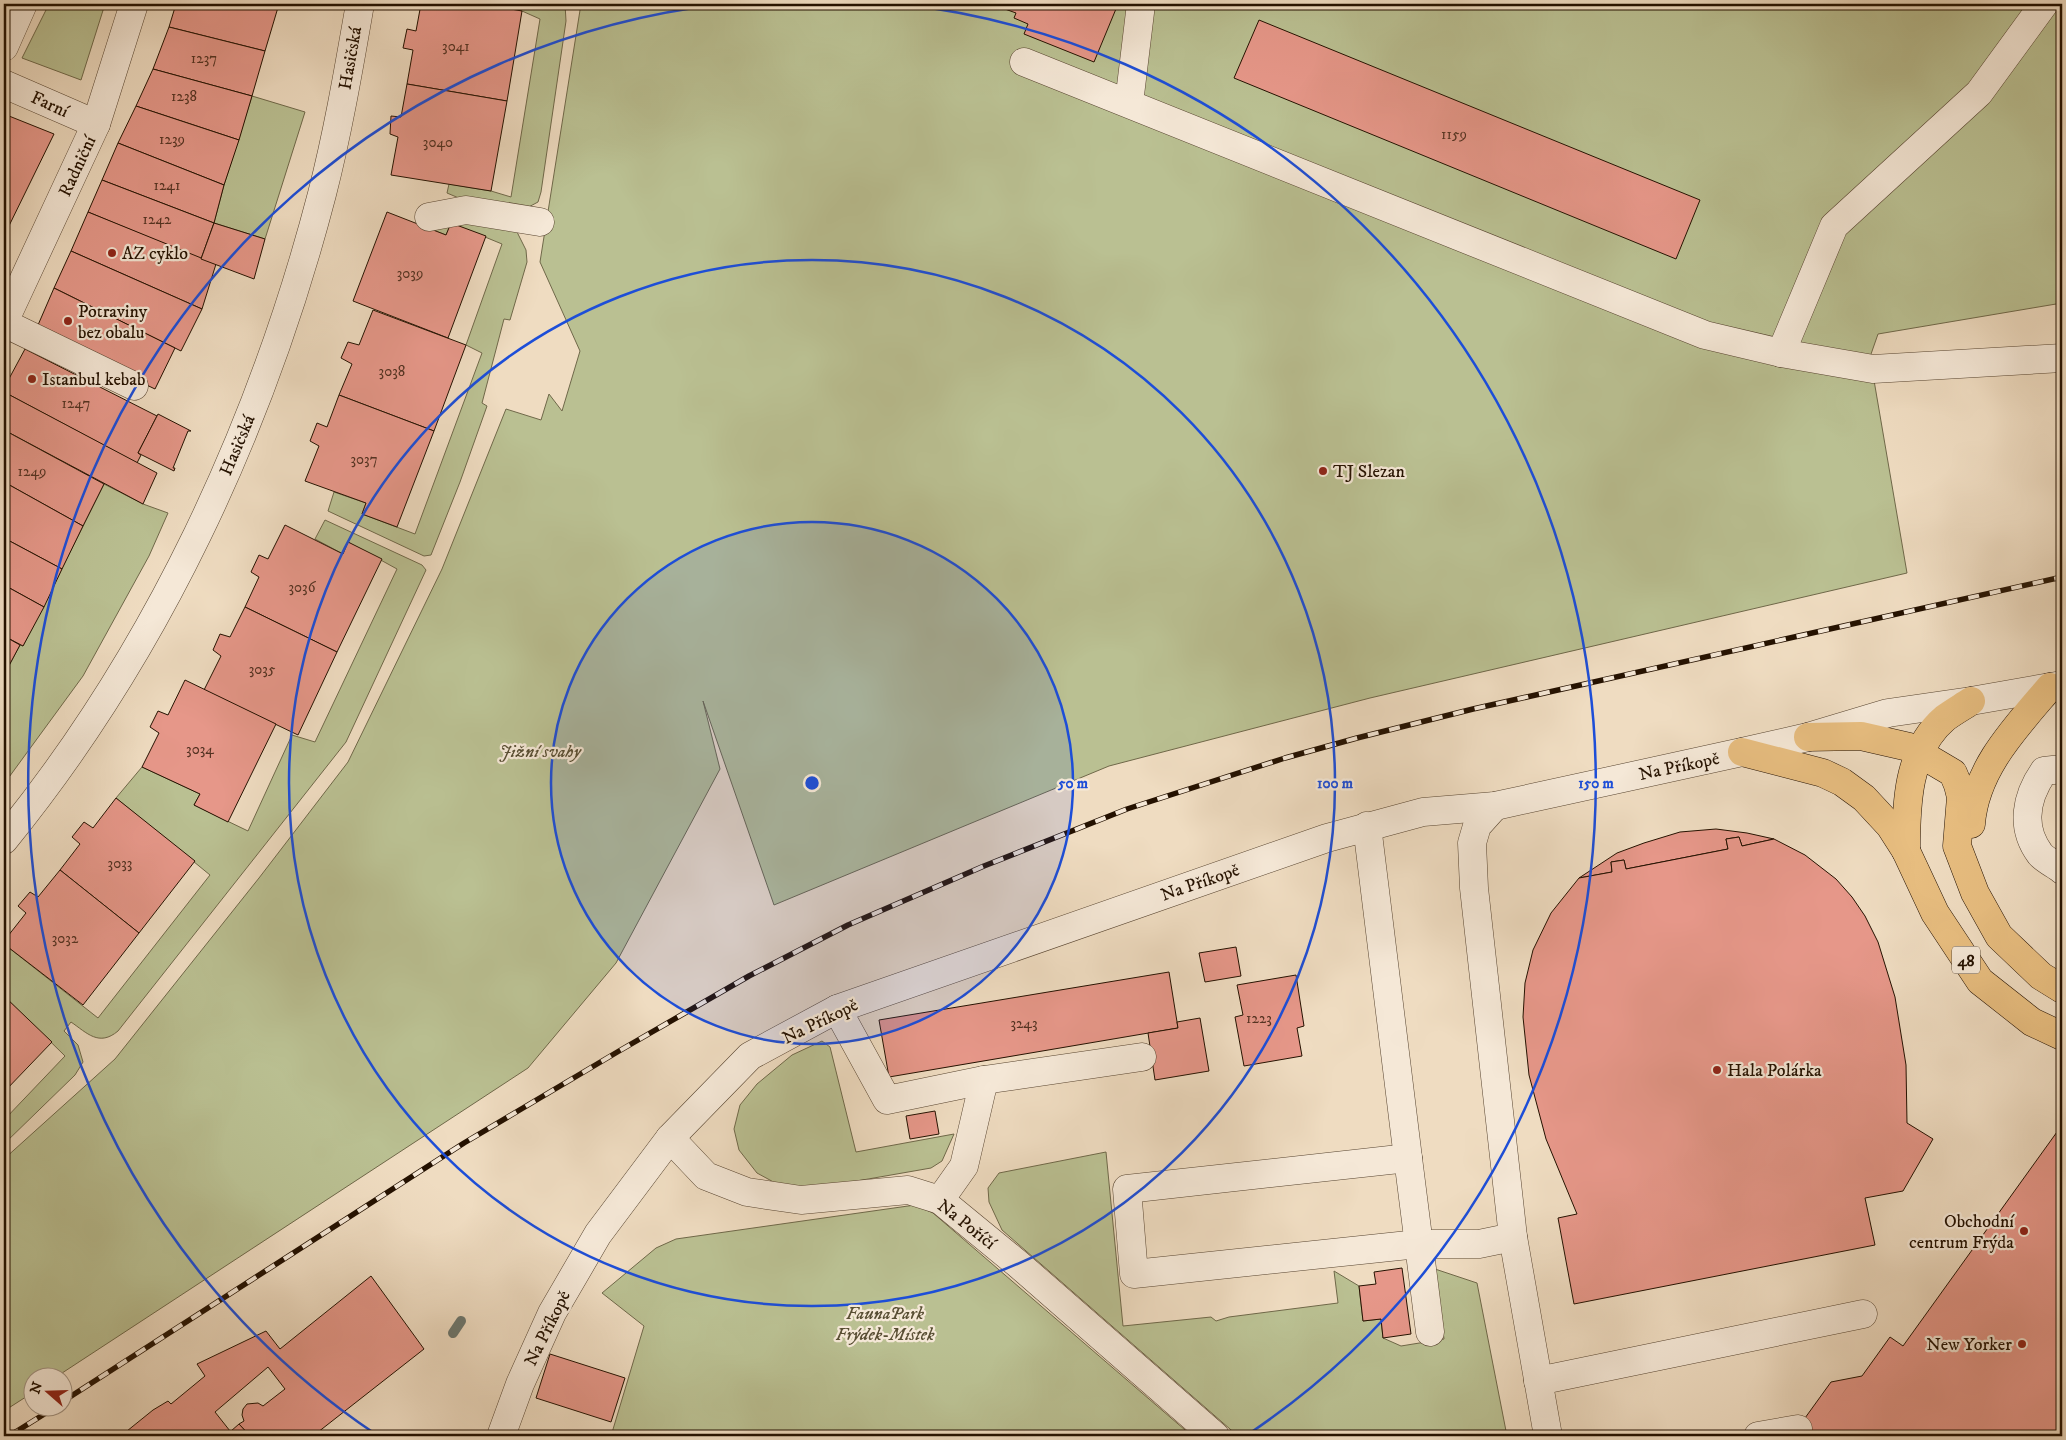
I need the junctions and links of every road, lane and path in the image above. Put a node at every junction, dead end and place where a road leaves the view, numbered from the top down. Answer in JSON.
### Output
{"nodes":[{"id":1,"x":23,"y":4,"type":"edge"},
{"id":2,"x":134,"y":4,"type":"edge"},
{"id":3,"x":360,"y":4,"type":"edge"},
{"id":4,"x":1141,"y":4,"type":"edge"},
{"id":5,"x":2044,"y":4,"type":"edge"},
{"id":6,"x":4,"y":47,"type":"edge"},
{"id":7,"x":1024,"y":62,"type":"dead end"},
{"id":8,"x":4,"y":84,"type":"edge"},
{"id":9,"x":1129,"y":103,"type":"junction"},
{"id":10,"x":96,"y":124,"type":"junction"},
{"id":11,"x":435,"y":207,"type":"dead end"},
{"id":12,"x":540,"y":222,"type":"dead end"},
{"id":13,"x":4,"y":322,"type":"edge"},
{"id":14,"x":1780,"y":353,"type":"junction"},
{"id":15,"x":2062,"y":358,"type":"edge"},
{"id":16,"x":134,"y":386,"type":"dead end"},
{"id":17,"x":2056,"y":686,"type":"edge"},
{"id":18,"x":1971,"y":701,"type":"junction"},
{"id":19,"x":1808,"y":737,"type":"junction"},
{"id":20,"x":1742,"y":752,"type":"junction"},
{"id":21,"x":1920,"y":752,"type":"junction"},
{"id":22,"x":2062,"y":769,"type":"edge"},
{"id":23,"x":1495,"y":806,"type":"junction"},
{"id":24,"x":1367,"y":826,"type":"junction"},
{"id":25,"x":4,"y":840,"type":"edge"},
{"id":26,"x":1964,"y":845,"type":"junction"},
{"id":27,"x":1906,"y":851,"type":"junction"},
{"id":28,"x":2062,"y":870,"type":"edge"},
{"id":29,"x":2062,"y":989,"type":"edge"},
{"id":30,"x":837,"y":1009,"type":"junction"},
{"id":31,"x":2062,"y":1036,"type":"edge"},
{"id":32,"x":1142,"y":1057,"type":"dead end"},
{"id":33,"x":984,"y":1080,"type":"junction"},
{"id":34,"x":670,"y":1138,"type":"junction"},
{"id":35,"x":1408,"y":1158,"type":"junction"},
{"id":36,"x":940,"y":1200,"type":"junction"},
{"id":37,"x":1513,"y":1238,"type":"junction"},
{"id":38,"x":1418,"y":1244,"type":"junction"},
{"id":39,"x":1863,"y":1314,"type":"dead end"},
{"id":40,"x":1430,"y":1332,"type":"dead end"},
{"id":41,"x":1538,"y":1381,"type":"junction"},
{"id":42,"x":1798,"y":1429,"type":"dead end"},
{"id":43,"x":497,"y":1435,"type":"edge"},
{"id":44,"x":1216,"y":1436,"type":"edge"},
{"id":45,"x":1548,"y":1436,"type":"edge"},
{"id":46,"x":1758,"y":1436,"type":"edge"}],
"edges":[{"from":1,"to":6,"type":"street"},
{"from":2,"to":10,"type":"street","name":"Radniční"},
{"from":3,"to":25,"type":"street","name":"Hasičská"},
{"from":4,"to":9,"type":"street"},
{"from":5,"to":14,"type":"street"},
{"from":7,"to":9,"type":"street"},
{"from":8,"to":10,"type":"street","name":"Farní"},
{"from":9,"to":14,"type":"street"},
{"from":10,"to":13,"type":"street","name":"Radniční"},
{"from":11,"to":12,"type":"street"},
{"from":13,"to":16,"type":"street"},
{"from":14,"to":15,"type":"street"},
{"from":17,"to":18,"type":"street","name":"Na Příkopě"},
{"from":17,"to":26,"type":"main road","number":"48"},
{"from":18,"to":19,"type":"street","name":"Na Příkopě"},
{"from":18,"to":21,"type":"main road","number":"48"},
{"from":19,"to":20,"type":"street","name":"Na Příkopě"},
{"from":19,"to":21,"type":"main road","number":"48"},
{"from":20,"to":23,"type":"street","name":"Na Příkopě"},
{"from":20,"to":27,"type":"main road","number":"48"},
{"from":21,"to":26,"type":"main road","number":"48"},
{"from":21,"to":27,"type":"main road","number":"48"},
{"from":22,"to":28,"type":"street"},
{"from":23,"to":24,"type":"street","name":"Na Příkopě"},
{"from":23,"to":37,"type":"street"},
{"from":24,"to":30,"type":"street","name":"Na Příkopě"},
{"from":24,"to":35,"type":"street"},
{"from":26,"to":29,"type":"main road","number":"48"},
{"from":27,"to":31,"type":"main road","number":"48"},
{"from":30,"to":33,"type":"street"},
{"from":30,"to":34,"type":"street","name":"Na Příkopě"},
{"from":32,"to":33,"type":"street"},
{"from":33,"to":36,"type":"street"},
{"from":34,"to":36,"type":"street","name":"Na Poříčí"},
{"from":34,"to":43,"type":"street","name":"Na Příkopě"},
{"from":35,"to":38,"type":"street"},
{"from":35,"to":38,"type":"street"},
{"from":36,"to":44,"type":"street","name":"Na Poříčí"},
{"from":37,"to":38,"type":"street"},
{"from":37,"to":41,"type":"street"},
{"from":38,"to":40,"type":"street"},
{"from":39,"to":41,"type":"street"},
{"from":41,"to":45,"type":"street"},
{"from":42,"to":46,"type":"street"}]}
